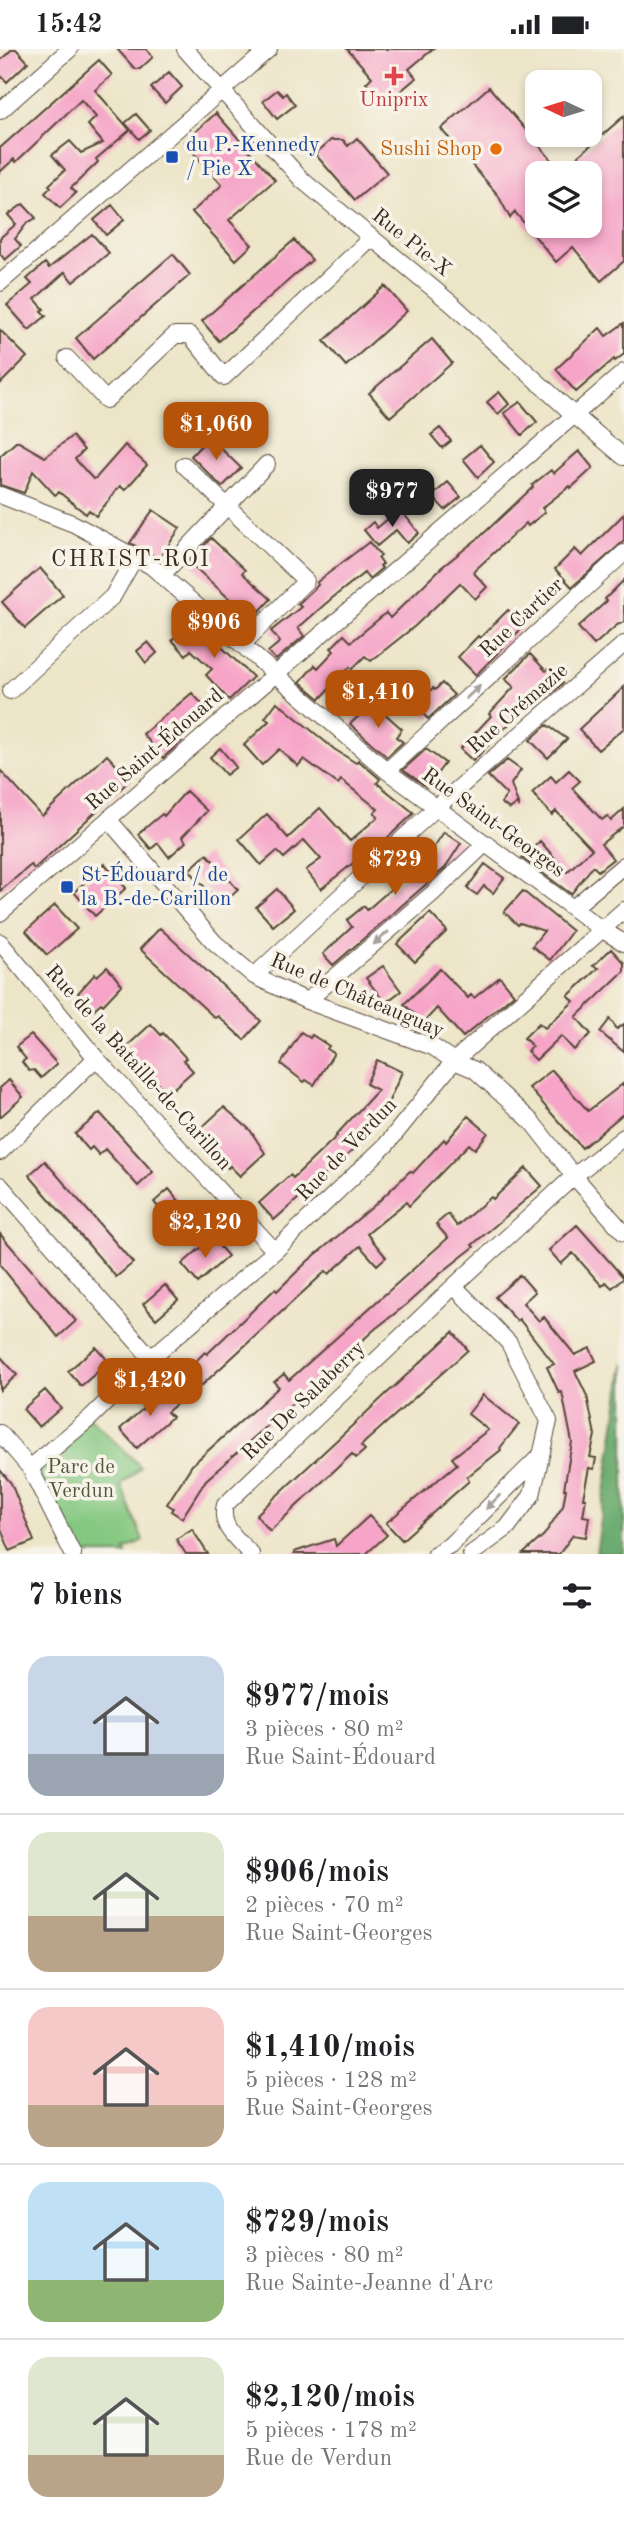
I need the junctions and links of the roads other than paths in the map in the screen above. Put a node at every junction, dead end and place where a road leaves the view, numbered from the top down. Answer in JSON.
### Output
{"nodes":[{"id":1,"x":70,"y":49,"type":"edge"},
{"id":2,"x":185,"y":49,"type":"edge"},
{"id":3,"x":270,"y":49,"type":"edge"},
{"id":4,"x":221,"y":91,"type":"junction"},
{"id":5,"x":0,"y":111,"type":"edge"},
{"id":6,"x":371,"y":238,"type":"junction"},
{"id":7,"x":0,"y":283,"type":"edge"},
{"id":8,"x":67,"y":358,"type":"dead end"},
{"id":9,"x":624,"y":372,"type":"edge"},
{"id":10,"x":574,"y":415,"type":"junction"},
{"id":11,"x":624,"y":457,"type":"edge"},
{"id":12,"x":267,"y":464,"type":"dead end"},
{"id":13,"x":184,"y":465,"type":"dead end"},
{"id":14,"x":0,"y":495,"type":"edge"},
{"id":15,"x":227,"y":506,"type":"junction"},
{"id":16,"x":624,"y":553,"type":"edge"},
{"id":17,"x":135,"y":557,"type":"junction"},
{"id":18,"x":162,"y":575,"type":"junction"},
{"id":19,"x":624,"y":644,"type":"edge"},
{"id":20,"x":243,"y":645,"type":"junction"},
{"id":21,"x":275,"y":673,"type":"junction"},
{"id":22,"x":10,"y":691,"type":"dead end"},
{"id":23,"x":387,"y":771,"type":"junction"},
{"id":24,"x":437,"y":807,"type":"junction"},
{"id":25,"x":108,"y":819,"type":"junction"},
{"id":26,"x":486,"y":843,"type":"junction"},
{"id":27,"x":624,"y":865,"type":"edge"},
{"id":28,"x":573,"y":908,"type":"junction"},
{"id":29,"x":624,"y":910,"type":"edge"},
{"id":30,"x":0,"y":913,"type":"edge"},
{"id":31,"x":601,"y":929,"type":"junction"},
{"id":32,"x":0,"y":942,"type":"edge"},
{"id":33,"x":624,"y":943,"type":"edge"},
{"id":34,"x":254,"y":976,"type":"junction"},
{"id":35,"x":307,"y":1002,"type":"junction"},
{"id":36,"x":96,"y":1058,"type":"junction"},
{"id":37,"x":454,"y":1061,"type":"junction"},
{"id":38,"x":624,"y":1137,"type":"edge"},
{"id":39,"x":0,"y":1152,"type":"edge"},
{"id":40,"x":574,"y":1176,"type":"junction"},
{"id":41,"x":0,"y":1185,"type":"edge"},
{"id":42,"x":624,"y":1233,"type":"edge"},
{"id":43,"x":275,"y":1251,"type":"junction"},
{"id":44,"x":454,"y":1286,"type":"junction"},
{"id":45,"x":151,"y":1358,"type":"junction"},
{"id":46,"x":0,"y":1433,"type":"edge"},
{"id":47,"x":542,"y":1454,"type":"junction"},
{"id":48,"x":30,"y":1468,"type":"junction"},
{"id":49,"x":73,"y":1554,"type":"edge"},
{"id":50,"x":251,"y":1554,"type":"edge"},
{"id":51,"x":435,"y":1554,"type":"edge"},
{"id":52,"x":471,"y":1554,"type":"edge"}],
"edges":[{"from":1,"to":5,"type":"street"},
{"from":2,"to":4,"type":"street","name":"Rue Pie-X"},
{"from":3,"to":4,"type":"street"},
{"from":4,"to":6,"type":"street","name":"Rue Pie-X"},
{"from":4,"to":7,"type":"street"},
{"from":6,"to":8,"type":"street"},
{"from":6,"to":10,"type":"street","name":"Rue Pie-X"},
{"from":9,"to":10,"type":"street","name":"Rue Saint-Édouard"},
{"from":10,"to":11,"type":"street","name":"Rue Pie-X"},
{"from":10,"to":21,"type":"street","name":"Rue Saint-Édouard"},
{"from":12,"to":15,"type":"street"},
{"from":13,"to":15,"type":"street"},
{"from":14,"to":17,"type":"street","name":"Rue Saint-Georges"},
{"from":15,"to":18,"type":"street"},
{"from":15,"to":20,"type":"street"},
{"from":23,"to":16,"type":"street","name":"Rue Cartier","one_way":true},
{"from":17,"to":18,"type":"street","name":"Rue Saint-Georges"},
{"from":17,"to":22,"type":"street"},
{"from":18,"to":20,"type":"street","name":"Rue Saint-Georges"},
{"from":19,"to":24,"type":"street","name":"Rue Crémazie"},
{"from":20,"to":21,"type":"street","name":"Rue Saint-Georges"},
{"from":21,"to":23,"type":"street","name":"Rue Saint-Georges"},
{"from":21,"to":25,"type":"street","name":"Rue Saint-Édouard"},
{"from":23,"to":24,"type":"street","name":"Rue Saint-Georges"},
{"from":24,"to":26,"type":"street","name":"Rue Saint-Georges"},
{"from":24,"to":34,"type":"street","name":"Rue Crémazie"},
{"from":25,"to":30,"type":"street","name":"Rue Saint-Édouard"},
{"from":25,"to":34,"type":"street","name":"Rue de Châteauguay"},
{"from":26,"to":28,"type":"street","name":"Rue Saint-Georges"},
{"from":26,"to":35,"type":"street","one_way":true},
{"from":27,"to":28,"type":"street"},
{"from":28,"to":31,"type":"street","name":"Rue Saint-Georges"},
{"from":29,"to":31,"type":"street","name":"Rue de Verdun"},
{"from":31,"to":33,"type":"street","name":"Rue Saint-Georges"},
{"from":31,"to":37,"type":"street","name":"Rue de Verdun"},
{"from":32,"to":36,"type":"street","name":"Rue de la Bataille-de-Carillon"},
{"from":34,"to":35,"type":"street","name":"Rue de Châteauguay"},
{"from":35,"to":37,"type":"street","name":"Rue de Châteauguay"},
{"from":36,"to":39,"type":"street"},
{"from":36,"to":43,"type":"street","name":"Rue de la Bataille-de-Carillon"},
{"from":37,"to":40,"type":"street","name":"Rue de Châteauguay"},
{"from":37,"to":43,"type":"street","name":"Rue de Verdun"},
{"from":38,"to":40,"type":"street","name":"Rue De Salaberry"},
{"from":40,"to":42,"type":"street","name":"Rue de Châteauguay"},
{"from":40,"to":44,"type":"street","name":"Rue De Salaberry"},
{"from":41,"to":45,"type":"street"},
{"from":43,"to":45,"type":"street","name":"Rue de Verdun"},
{"from":44,"to":47,"type":"street"},
{"from":44,"to":50,"type":"street","name":"Rue De Salaberry"},
{"from":45,"to":48,"type":"street","name":"Rue de Verdun"},
{"from":46,"to":48,"type":"street"},
{"from":47,"to":51,"type":"street","one_way":true},
{"from":47,"to":52,"type":"street"},
{"from":48,"to":49,"type":"street"}]}
